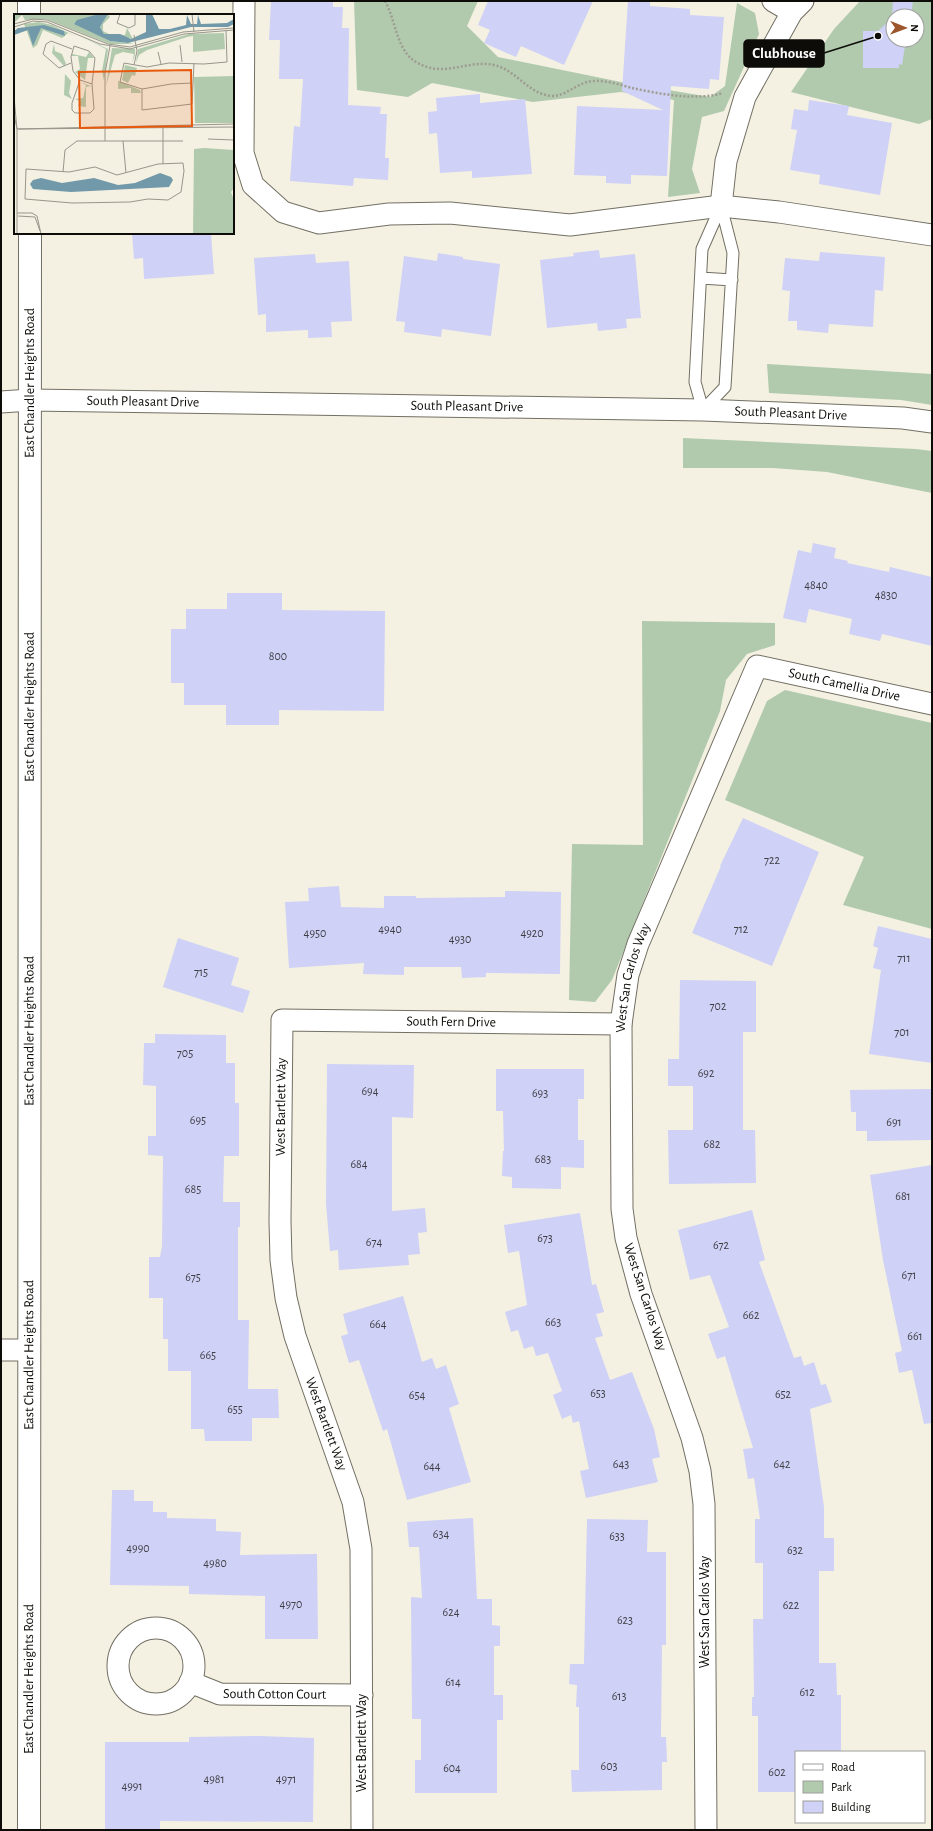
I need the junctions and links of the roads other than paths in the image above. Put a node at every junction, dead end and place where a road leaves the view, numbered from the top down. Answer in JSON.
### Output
{"nodes":[{"id":1,"x":29,"y":1,"type":"edge"},
{"id":2,"x":244,"y":1,"type":"edge"},
{"id":3,"x":773,"y":1,"type":"edge"},
{"id":4,"x":797,"y":6,"type":"edge"},
{"id":5,"x":29,"y":14,"type":"edge"},
{"id":6,"x":238,"y":153,"type":"edge"},
{"id":7,"x":721,"y":206,"type":"junction"},
{"id":8,"x":30,"y":234,"type":"edge"},
{"id":9,"x":932,"y":236,"type":"edge"},
{"id":10,"x":701,"y":278,"type":"junction"},
{"id":11,"x":732,"y":280,"type":"junction"},
{"id":12,"x":30,"y":400,"type":"junction"},
{"id":13,"x":1,"y":402,"type":"edge"},
{"id":14,"x":704,"y":410,"type":"junction"},
{"id":15,"x":932,"y":422,"type":"edge"},
{"id":16,"x":757,"y":666,"type":"joint"},
{"id":17,"x":932,"y":704,"type":"edge"},
{"id":18,"x":282,"y":1020,"type":"joint"},
{"id":19,"x":621,"y":1024,"type":"junction"},
{"id":20,"x":1,"y":1350,"type":"edge"},
{"id":21,"x":29,"y":1350,"type":"junction"},
{"id":22,"x":190,"y":1682,"type":"dead end"},
{"id":23,"x":362,"y":1695,"type":"junction"},
{"id":24,"x":29,"y":1830,"type":"edge"},
{"id":25,"x":362,"y":1830,"type":"edge"},
{"id":26,"x":706,"y":1830,"type":"edge"}],
"edges":[{"from":1,"to":5,"type":"main road"},
{"from":2,"to":6,"type":"street"},
{"from":3,"to":4,"type":"street"},
{"from":4,"to":7,"type":"street"},
{"from":6,"to":7,"type":"street"},
{"from":7,"to":9,"type":"street"},
{"from":7,"to":10,"type":"lane"},
{"from":7,"to":11,"type":"lane"},
{"from":8,"to":12,"type":"main road","name":"East Chandler Heights Road"},
{"from":10,"to":11,"type":"lane"},
{"from":10,"to":14,"type":"lane"},
{"from":11,"to":14,"type":"lane"},
{"from":12,"to":13,"type":"street","name":"South Pleasant Drive"},
{"from":12,"to":14,"type":"street","name":"South Pleasant Drive"},
{"from":12,"to":21,"type":"main road","name":"East Chandler Heights Road"},
{"from":14,"to":15,"type":"street","name":"South Pleasant Drive"},
{"from":16,"to":17,"type":"street","name":"South Camellia Drive"},
{"from":16,"to":19,"type":"street","name":"West San Carlos Way"},
{"from":18,"to":19,"type":"street","name":"South Fern Drive"},
{"from":18,"to":23,"type":"street","name":"West Bartlett Way"},
{"from":19,"to":26,"type":"street","name":"West San Carlos Way"},
{"from":20,"to":21,"type":"street"},
{"from":21,"to":24,"type":"main road","name":"East Chandler Heights Road"},
{"from":22,"to":23,"type":"street","name":"South Cotton Court"},
{"from":23,"to":25,"type":"street","name":"West Bartlett Way"}]}
